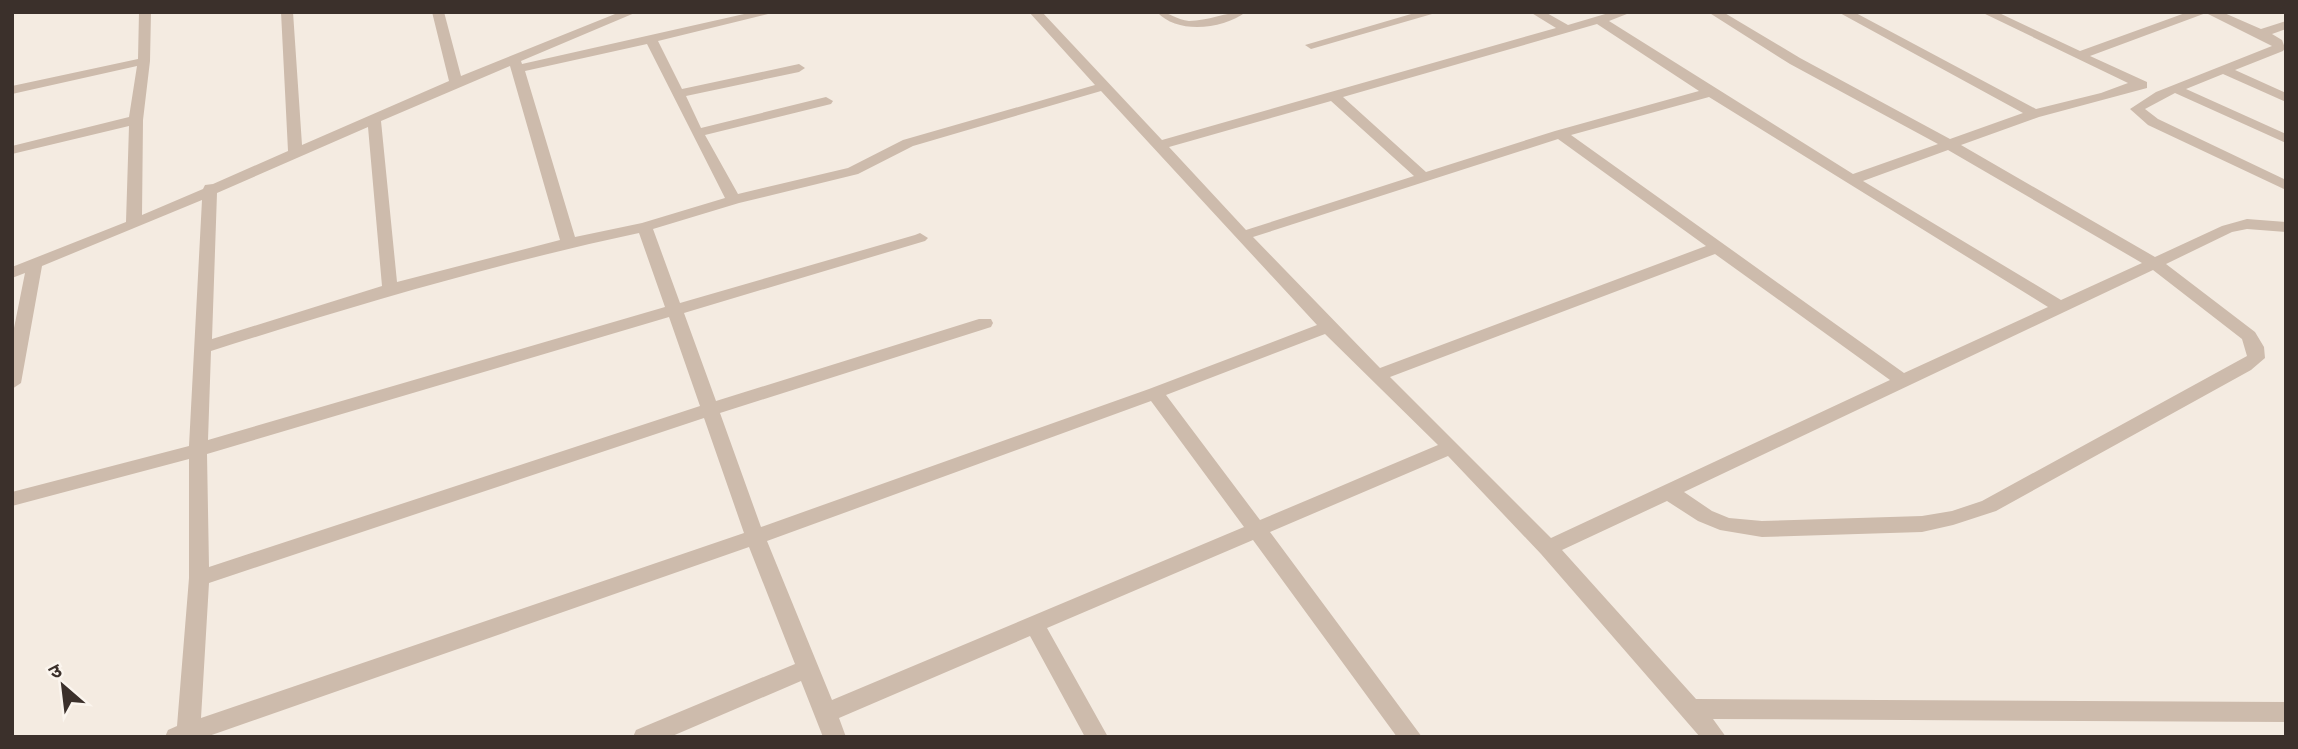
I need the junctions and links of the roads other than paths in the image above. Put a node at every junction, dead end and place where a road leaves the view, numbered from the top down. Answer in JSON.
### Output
{"nodes":[{"id":1,"x":145,"y":12,"type":"edge"},
{"id":2,"x":287,"y":12,"type":"edge"},
{"id":3,"x":438,"y":12,"type":"edge"},
{"id":4,"x":631,"y":12,"type":"edge"},
{"id":5,"x":770,"y":12,"type":"edge"},
{"id":6,"x":1035,"y":12,"type":"edge"},
{"id":7,"x":1164,"y":12,"type":"edge"},
{"id":8,"x":1240,"y":12,"type":"edge"},
{"id":9,"x":1433,"y":12,"type":"edge"},
{"id":10,"x":1536,"y":12,"type":"edge"},
{"id":11,"x":1626,"y":12,"type":"edge"},
{"id":12,"x":1714,"y":12,"type":"edge"},
{"id":13,"x":1844,"y":12,"type":"edge"},
{"id":14,"x":1987,"y":12,"type":"edge"},
{"id":15,"x":2200,"y":12,"type":"edge"},
{"id":16,"x":2211,"y":12,"type":"edge"},
{"id":17,"x":1600,"y":20,"type":"junction"},
{"id":18,"x":2286,"y":25,"type":"edge"},
{"id":19,"x":1567,"y":29,"type":"junction"},
{"id":20,"x":2260,"y":34,"type":"junction"},
{"id":21,"x":650,"y":38,"type":"junction"},
{"id":22,"x":1311,"y":45,"type":"dead end"},
{"id":23,"x":2282,"y":49,"type":"edge"},
{"id":24,"x":2077,"y":56,"type":"junction"},
{"id":25,"x":144,"y":61,"type":"junction"},
{"id":26,"x":516,"y":65,"type":"junction"},
{"id":27,"x":799,"y":68,"type":"dead end"},
{"id":28,"x":2224,"y":70,"type":"junction"},
{"id":29,"x":456,"y":83,"type":"junction"},
{"id":30,"x":2138,"y":84,"type":"junction"},
{"id":31,"x":1102,"y":86,"type":"junction"},
{"id":32,"x":12,"y":90,"type":"edge"},
{"id":33,"x":2169,"y":92,"type":"junction"},
{"id":34,"x":1707,"y":93,"type":"junction"},
{"id":35,"x":678,"y":94,"type":"junction"},
{"id":36,"x":1334,"y":96,"type":"junction"},
{"id":37,"x":2286,"y":98,"type":"edge"},
{"id":38,"x":826,"y":101,"type":"dead end"},
{"id":39,"x":2034,"y":114,"type":"junction"},
{"id":40,"x":374,"y":119,"type":"junction"},
{"id":41,"x":135,"y":120,"type":"junction"},
{"id":42,"x":696,"y":133,"type":"junction"},
{"id":43,"x":1560,"y":134,"type":"junction"},
{"id":44,"x":2286,"y":139,"type":"edge"},
{"id":45,"x":1948,"y":144,"type":"junction"},
{"id":46,"x":1158,"y":146,"type":"junction"},
{"id":47,"x":12,"y":150,"type":"edge"},
{"id":48,"x":295,"y":153,"type":"junction"},
{"id":49,"x":1423,"y":177,"type":"junction"},
{"id":50,"x":1854,"y":179,"type":"junction"},
{"id":51,"x":2286,"y":186,"type":"edge"},
{"id":52,"x":210,"y":188,"type":"junction"},
{"id":53,"x":734,"y":200,"type":"junction"},
{"id":54,"x":134,"y":224,"type":"junction"},
{"id":55,"x":645,"y":227,"type":"junction"},
{"id":56,"x":2286,"y":227,"type":"edge"},
{"id":57,"x":1245,"y":236,"type":"junction"},
{"id":58,"x":920,"y":237,"type":"dead end"},
{"id":59,"x":569,"y":243,"type":"junction"},
{"id":60,"x":1716,"y":248,"type":"junction"},
{"id":61,"x":2154,"y":262,"type":"junction"},
{"id":62,"x":35,"y":264,"type":"junction"},
{"id":63,"x":12,"y":273,"type":"edge"},
{"id":64,"x":390,"y":289,"type":"junction"},
{"id":65,"x":2062,"y":308,"type":"junction"},
{"id":66,"x":676,"y":310,"type":"junction"},
{"id":67,"x":985,"y":323,"type":"dead end"},
{"id":68,"x":1328,"y":327,"type":"junction"},
{"id":69,"x":202,"y":348,"type":"junction"},
{"id":70,"x":1378,"y":374,"type":"junction"},
{"id":71,"x":1904,"y":382,"type":"junction"},
{"id":72,"x":12,"y":383,"type":"edge"},
{"id":73,"x":1155,"y":393,"type":"junction"},
{"id":74,"x":711,"y":409,"type":"junction"},
{"id":75,"x":1451,"y":447,"type":"junction"},
{"id":76,"x":198,"y":450,"type":"junction"},
{"id":77,"x":1670,"y":493,"type":"junction"},
{"id":78,"x":12,"y":499,"type":"edge"},
{"id":79,"x":1256,"y":529,"type":"junction"},
{"id":80,"x":755,"y":537,"type":"junction"},
{"id":81,"x":1548,"y":548,"type":"junction"},
{"id":82,"x":199,"y":578,"type":"junction"},
{"id":83,"x":1034,"y":624,"type":"junction"},
{"id":84,"x":806,"y":668,"type":"junction"},
{"id":85,"x":1688,"y":709,"type":"junction"},
{"id":86,"x":2286,"y":712,"type":"edge"},
{"id":87,"x":824,"y":714,"type":"junction"},
{"id":88,"x":184,"y":735,"type":"edge"},
{"id":89,"x":644,"y":737,"type":"edge"},
{"id":90,"x":835,"y":737,"type":"edge"},
{"id":91,"x":1097,"y":737,"type":"edge"},
{"id":92,"x":1411,"y":737,"type":"edge"},
{"id":93,"x":1714,"y":737,"type":"edge"}],
"edges":[{"from":1,"to":25,"type":"street"},
{"from":2,"to":48,"type":"street"},
{"from":3,"to":29,"type":"street"},
{"from":4,"to":26,"type":"street"},
{"from":5,"to":21,"type":"street"},
{"from":6,"to":31,"type":"street"},
{"from":7,"to":8,"type":"street"},
{"from":9,"to":22,"type":"street"},
{"from":10,"to":19,"type":"street"},
{"from":11,"to":17,"type":"street"},
{"from":12,"to":45,"type":"street"},
{"from":13,"to":39,"type":"street"},
{"from":14,"to":24,"type":"street"},
{"from":15,"to":24,"type":"street"},
{"from":16,"to":20,"type":"street"},
{"from":17,"to":19,"type":"street"},
{"from":17,"to":34,"type":"street"},
{"from":18,"to":20,"type":"street"},
{"from":19,"to":36,"type":"street"},
{"from":20,"to":23,"type":"street"},
{"from":21,"to":26,"type":"street"},
{"from":21,"to":35,"type":"street"},
{"from":23,"to":28,"type":"street"},
{"from":24,"to":30,"type":"street"},
{"from":25,"to":32,"type":"street"},
{"from":25,"to":41,"type":"street"},
{"from":26,"to":29,"type":"street"},
{"from":26,"to":59,"type":"street"},
{"from":27,"to":35,"type":"street"},
{"from":28,"to":33,"type":"street"},
{"from":28,"to":37,"type":"street"},
{"from":29,"to":40,"type":"street"},
{"from":30,"to":33,"type":"street"},
{"from":30,"to":39,"type":"street"},
{"from":31,"to":46,"type":"street"},
{"from":31,"to":53,"type":"street"},
{"from":33,"to":44,"type":"street"},
{"from":33,"to":51,"type":"street"},
{"from":34,"to":43,"type":"street"},
{"from":34,"to":50,"type":"street"},
{"from":35,"to":42,"type":"street"},
{"from":36,"to":46,"type":"street"},
{"from":36,"to":49,"type":"street"},
{"from":38,"to":42,"type":"street"},
{"from":39,"to":45,"type":"street"},
{"from":40,"to":48,"type":"street"},
{"from":40,"to":64,"type":"street"},
{"from":41,"to":47,"type":"street"},
{"from":41,"to":54,"type":"street"},
{"from":42,"to":53,"type":"street"},
{"from":43,"to":49,"type":"street"},
{"from":43,"to":60,"type":"street"},
{"from":45,"to":50,"type":"street"},
{"from":45,"to":61,"type":"street"},
{"from":46,"to":57,"type":"street"},
{"from":48,"to":52,"type":"street"},
{"from":49,"to":57,"type":"street"},
{"from":50,"to":65,"type":"street"},
{"from":52,"to":54,"type":"street"},
{"from":52,"to":69,"type":"street"},
{"from":53,"to":55,"type":"street"},
{"from":54,"to":62,"type":"street"},
{"from":55,"to":59,"type":"street"},
{"from":55,"to":66,"type":"street"},
{"from":56,"to":61,"type":"street"},
{"from":57,"to":68,"type":"street"},
{"from":58,"to":66,"type":"street"},
{"from":59,"to":64,"type":"street"},
{"from":60,"to":70,"type":"street"},
{"from":60,"to":71,"type":"street"},
{"from":61,"to":65,"type":"street"},
{"from":61,"to":77,"type":"street"},
{"from":62,"to":63,"type":"street"},
{"from":62,"to":72,"type":"street"},
{"from":64,"to":69,"type":"street"},
{"from":65,"to":71,"type":"street"},
{"from":66,"to":74,"type":"street"},
{"from":66,"to":76,"type":"street"},
{"from":67,"to":74,"type":"street"},
{"from":68,"to":70,"type":"street"},
{"from":68,"to":73,"type":"street"},
{"from":69,"to":76,"type":"street"},
{"from":70,"to":75,"type":"street"},
{"from":71,"to":77,"type":"street"},
{"from":73,"to":79,"type":"street"},
{"from":73,"to":80,"type":"street"},
{"from":74,"to":80,"type":"street"},
{"from":74,"to":82,"type":"street"},
{"from":75,"to":79,"type":"street"},
{"from":75,"to":81,"type":"street"},
{"from":76,"to":78,"type":"street"},
{"from":76,"to":82,"type":"street"},
{"from":77,"to":81,"type":"street"},
{"from":79,"to":83,"type":"street"},
{"from":79,"to":92,"type":"street"},
{"from":80,"to":84,"type":"street"},
{"from":80,"to":88,"type":"street"},
{"from":81,"to":85,"type":"street"},
{"from":82,"to":88,"type":"street"},
{"from":83,"to":87,"type":"street"},
{"from":83,"to":91,"type":"street"},
{"from":84,"to":87,"type":"street"},
{"from":84,"to":89,"type":"street"},
{"from":85,"to":86,"type":"street"},
{"from":85,"to":93,"type":"street"},
{"from":87,"to":90,"type":"street"}]}
